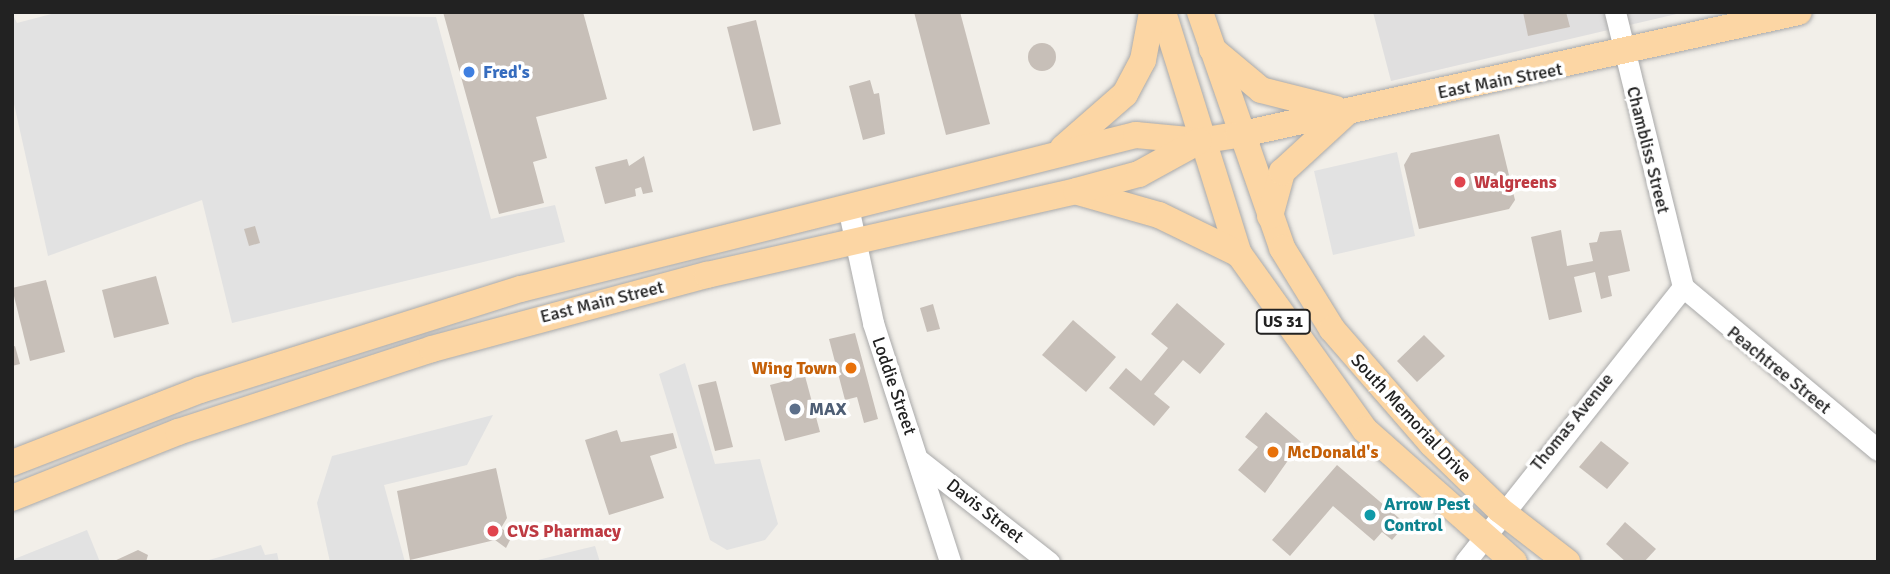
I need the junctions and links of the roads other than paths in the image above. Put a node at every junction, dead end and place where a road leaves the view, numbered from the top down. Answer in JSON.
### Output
{"nodes":[{"id":1,"x":1152,"y":12,"type":"edge"},
{"id":2,"x":1163,"y":12,"type":"edge"},
{"id":3,"x":1200,"y":12,"type":"edge"},
{"id":4,"x":1615,"y":12,"type":"edge"},
{"id":5,"x":1800,"y":12,"type":"edge"},
{"id":6,"x":1212,"y":49,"type":"junction"},
{"id":7,"x":1625,"y":55,"type":"junction"},
{"id":8,"x":1349,"y":111,"type":"junction"},
{"id":9,"x":1238,"y":135,"type":"junction"},
{"id":10,"x":1199,"y":141,"type":"junction"},
{"id":11,"x":1045,"y":160,"type":"junction"},
{"id":12,"x":1076,"y":191,"type":"junction"},
{"id":13,"x":848,"y":207,"type":"junction"},
{"id":14,"x":1270,"y":216,"type":"junction"},
{"id":15,"x":856,"y":244,"type":"junction"},
{"id":16,"x":1239,"y":254,"type":"junction"},
{"id":17,"x":1683,"y":286,"type":"junction"},
{"id":18,"x":1878,"y":450,"type":"edge"},
{"id":19,"x":920,"y":461,"type":"junction"},
{"id":20,"x":12,"y":463,"type":"edge"},
{"id":21,"x":12,"y":498,"type":"edge"},
{"id":22,"x":1500,"y":510,"type":"junction"},
{"id":23,"x":1482,"y":538,"type":"junction"},
{"id":24,"x":950,"y":562,"type":"edge"},
{"id":25,"x":1049,"y":562,"type":"edge"},
{"id":26,"x":1465,"y":562,"type":"edge"},
{"id":27,"x":1514,"y":562,"type":"edge"},
{"id":28,"x":1567,"y":562,"type":"edge"}],
"edges":[{"from":1,"to":11,"type":"main road"},
{"from":2,"to":10,"type":"main road","name":"South Memorial Drive","number":"US 31"},
{"from":3,"to":6,"type":"main road","name":"South Memorial Drive","number":"US 31"},
{"from":4,"to":7,"type":"street","name":"Chambliss Street"},
{"from":5,"to":7,"type":"main road","name":"East Main Street"},
{"from":6,"to":8,"type":"main road"},
{"from":6,"to":9,"type":"main road","name":"South Memorial Drive","number":"US 31"},
{"from":7,"to":8,"type":"main road","name":"East Main Street"},
{"from":7,"to":17,"type":"street","name":"Chambliss Street"},
{"from":8,"to":9,"type":"main road","name":"East Main Street"},
{"from":8,"to":14,"type":"main road"},
{"from":9,"to":10,"type":"main road","name":"East Main Street"},
{"from":9,"to":14,"type":"main road","name":"South Memorial Drive","number":"US 31"},
{"from":10,"to":11,"type":"main road","name":"East Main Street"},
{"from":10,"to":12,"type":"main road","name":"East Main Street"},
{"from":10,"to":16,"type":"main road","name":"South Memorial Drive","number":"US 31"},
{"from":11,"to":13,"type":"main road","name":"East Main Street"},
{"from":12,"to":15,"type":"main road","name":"East Main Street"},
{"from":12,"to":16,"type":"main road"},
{"from":13,"to":15,"type":"street","name":"Loddie Street"},
{"from":13,"to":20,"type":"main road","name":"East Main Street"},
{"from":14,"to":22,"type":"main road","name":"South Memorial Drive","number":"US 31"},
{"from":15,"to":19,"type":"street","name":"Loddie Street"},
{"from":15,"to":21,"type":"main road","name":"East Main Street"},
{"from":16,"to":23,"type":"main road","name":"South Memorial Drive","number":"US 31"},
{"from":17,"to":18,"type":"street","name":"Peachtree Street"},
{"from":17,"to":22,"type":"street","name":"Thomas Avenue"},
{"from":19,"to":24,"type":"street","name":"Loddie Street"},
{"from":19,"to":25,"type":"street","name":"Davis Street"},
{"from":22,"to":23,"type":"street","name":"Thomas Avenue"},
{"from":22,"to":28,"type":"main road","name":"South Memorial Drive","number":"US 31"},
{"from":23,"to":26,"type":"street","name":"Thomas Avenue"},
{"from":23,"to":27,"type":"main road","name":"South Memorial Drive","number":"US 31"}]}
